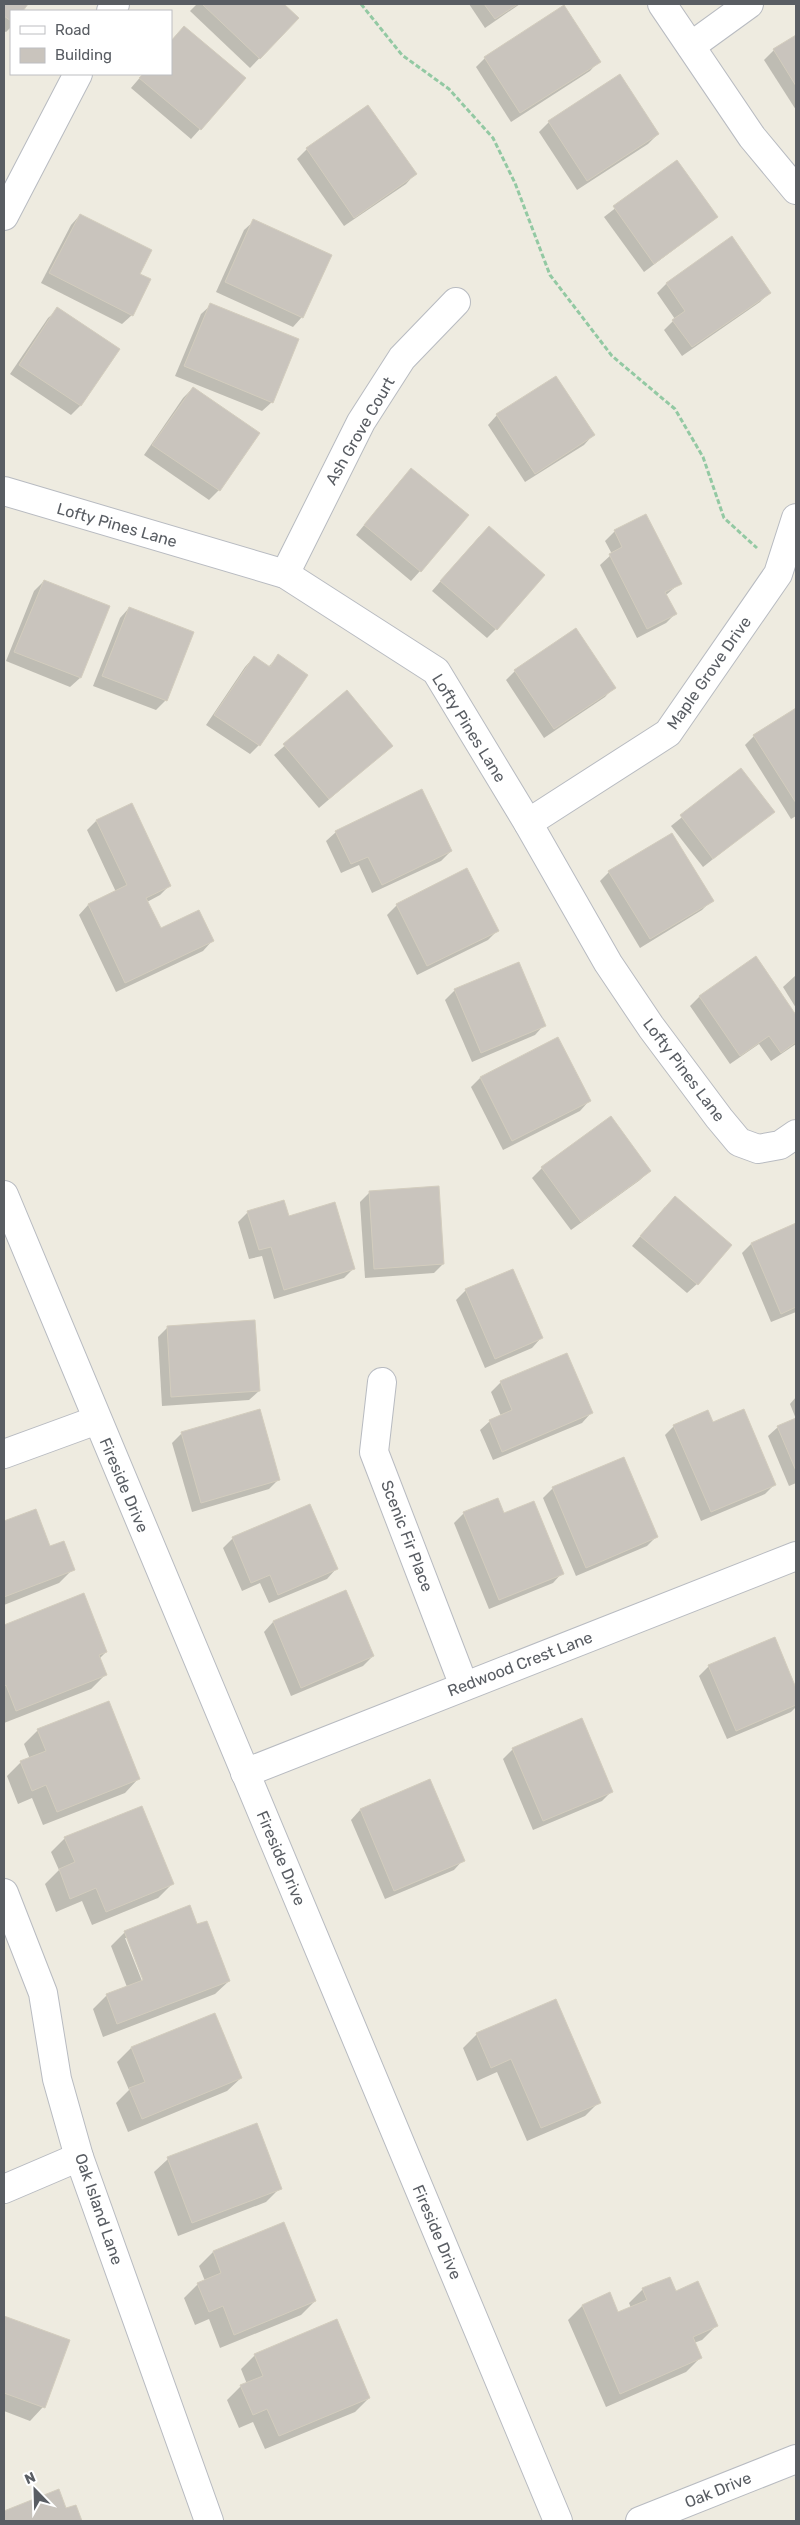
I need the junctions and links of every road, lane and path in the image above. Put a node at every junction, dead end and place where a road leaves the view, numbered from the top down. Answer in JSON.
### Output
{"nodes":[{"id":1,"x":361,"y":4,"type":"edge"},
{"id":2,"x":662,"y":4,"type":"edge"},
{"id":3,"x":749,"y":4,"type":"edge"},
{"id":4,"x":691,"y":46,"type":"junction"},
{"id":5,"x":77,"y":75,"type":"edge"},
{"id":6,"x":796,"y":190,"type":"edge"},
{"id":7,"x":4,"y":216,"type":"edge"},
{"id":8,"x":456,"y":302,"type":"dead end"},
{"id":9,"x":4,"y":491,"type":"edge"},
{"id":10,"x":796,"y":518,"type":"edge"},
{"id":11,"x":284,"y":574,"type":"junction"},
{"id":12,"x":778,"y":574,"type":"junction"},
{"id":13,"x":528,"y":823,"type":"junction"},
{"id":14,"x":788,"y":1140,"type":"edge"},
{"id":15,"x":4,"y":1195,"type":"edge"},
{"id":16,"x":382,"y":1382,"type":"dead end"},
{"id":17,"x":97,"y":1420,"type":"junction"},
{"id":18,"x":4,"y":1454,"type":"edge"},
{"id":19,"x":796,"y":1556,"type":"edge"},
{"id":20,"x":464,"y":1686,"type":"junction"},
{"id":21,"x":246,"y":1774,"type":"junction"},
{"id":22,"x":4,"y":1894,"type":"edge"},
{"id":23,"x":79,"y":2157,"type":"junction"},
{"id":24,"x":4,"y":2189,"type":"edge"},
{"id":25,"x":796,"y":2458,"type":"edge"},
{"id":26,"x":209,"y":2521,"type":"edge"},
{"id":27,"x":558,"y":2521,"type":"edge"},
{"id":28,"x":640,"y":2521,"type":"edge"}],
"edges":[{"from":1,"to":12,"type":"path"},
{"from":2,"to":4,"type":"street"},
{"from":3,"to":4,"type":"street"},
{"from":4,"to":6,"type":"street"},
{"from":5,"to":7,"type":"street"},
{"from":8,"to":11,"type":"street","name":"Ash Grove Court"},
{"from":9,"to":11,"type":"street","name":"Lofty Pines Lane"},
{"from":10,"to":12,"type":"street","name":"Maple Grove Drive"},
{"from":11,"to":13,"type":"street","name":"Lofty Pines Lane"},
{"from":12,"to":13,"type":"street","name":"Maple Grove Drive"},
{"from":13,"to":14,"type":"street","name":"Lofty Pines Lane"},
{"from":15,"to":17,"type":"street","name":"Fireside Drive"},
{"from":16,"to":20,"type":"street","name":"Scenic Fir Place"},
{"from":17,"to":18,"type":"street"},
{"from":17,"to":21,"type":"street","name":"Fireside Drive"},
{"from":19,"to":20,"type":"street","name":"Redwood Crest Lane"},
{"from":20,"to":21,"type":"street","name":"Redwood Crest Lane"},
{"from":21,"to":27,"type":"street","name":"Fireside Drive"},
{"from":22,"to":23,"type":"street","name":"Oak Island Lane"},
{"from":23,"to":24,"type":"street"},
{"from":23,"to":26,"type":"street","name":"Oak Island Lane"},
{"from":25,"to":28,"type":"street","name":"Oak Drive"}]}
